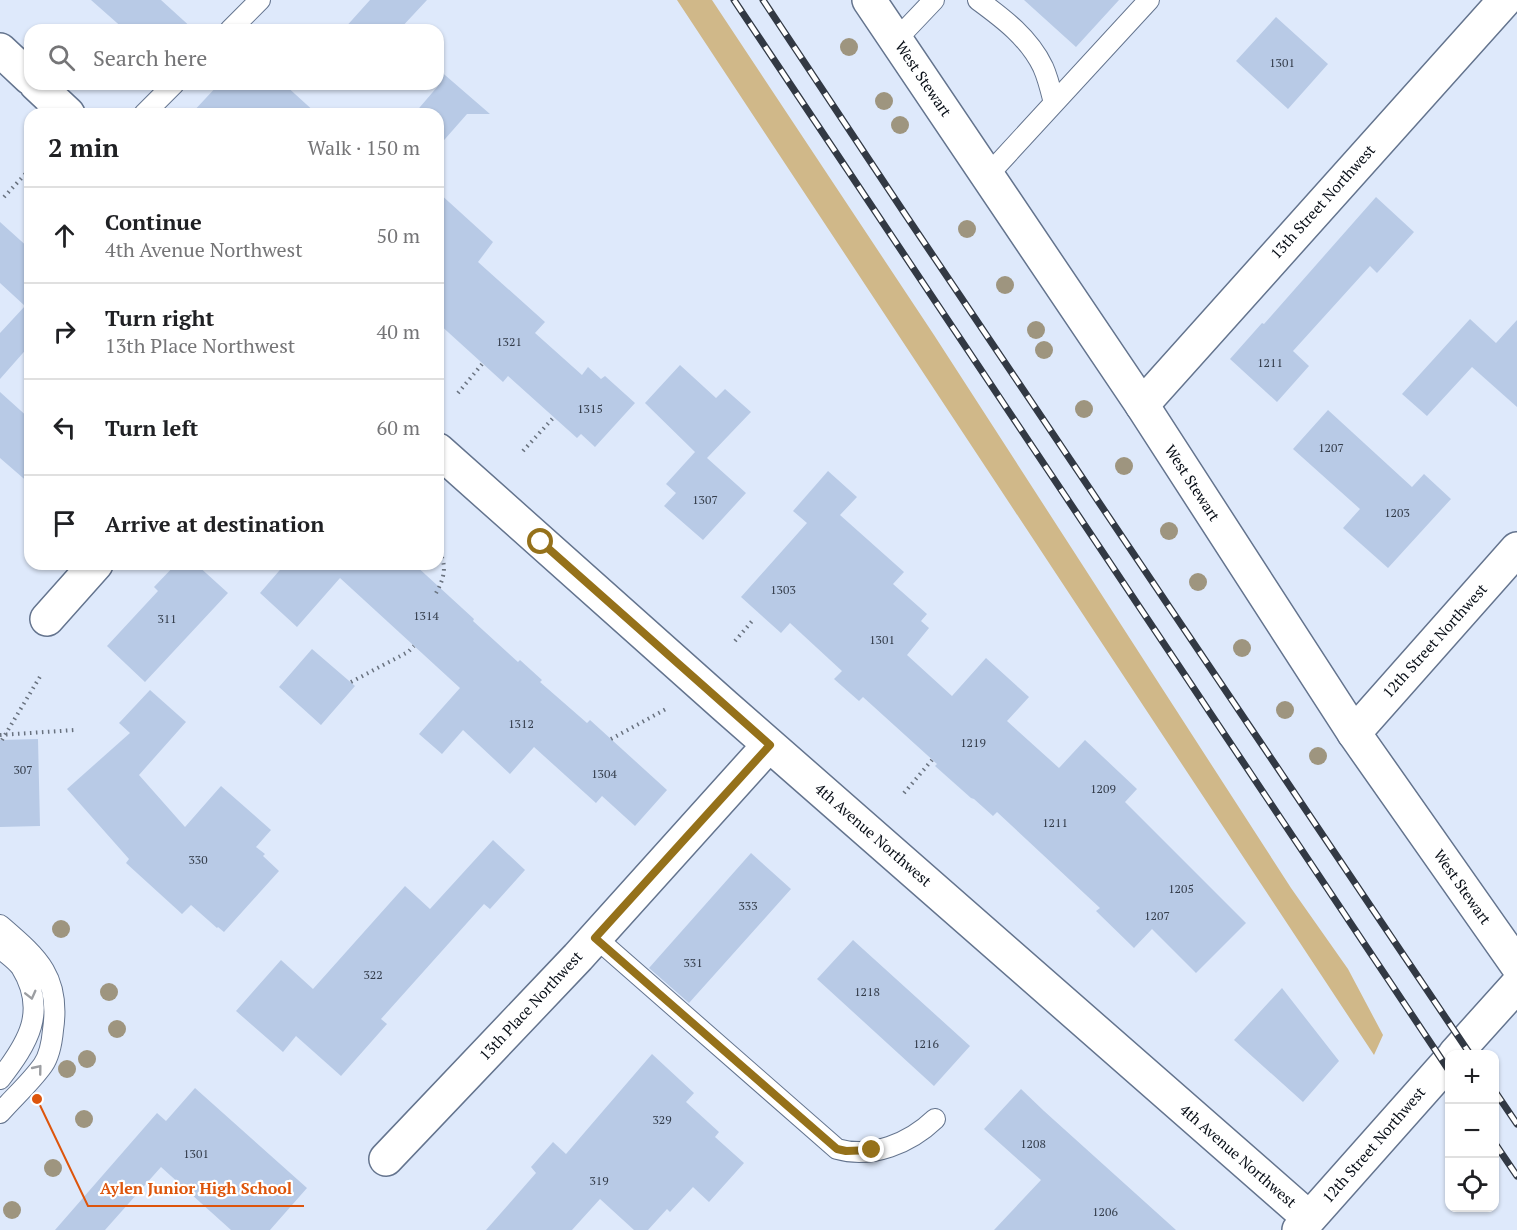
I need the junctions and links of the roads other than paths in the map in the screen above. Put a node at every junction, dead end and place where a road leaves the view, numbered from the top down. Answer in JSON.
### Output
{"nodes":[{"id":1,"x":260,"y":0,"type":"edge"},
{"id":2,"x":870,"y":0,"type":"edge"},
{"id":3,"x":934,"y":0,"type":"edge"},
{"id":4,"x":978,"y":0,"type":"edge"},
{"id":5,"x":1149,"y":0,"type":"edge"},
{"id":6,"x":1505,"y":0,"type":"edge"},
{"id":7,"x":236,"y":24,"type":"edge"},
{"id":8,"x":896,"y":40,"type":"junction"},
{"id":9,"x":0,"y":50,"type":"edge"},
{"id":10,"x":24,"y":72,"type":"edge"},
{"id":11,"x":42,"y":90,"type":"edge"},
{"id":12,"x":168,"y":90,"type":"edge"},
{"id":13,"x":1054,"y":103,"type":"junction"},
{"id":14,"x":62,"y":108,"type":"edge"},
{"id":15,"x":150,"y":108,"type":"edge"},
{"id":16,"x":987,"y":175,"type":"junction"},
{"id":17,"x":1142,"y":405,"type":"junction"},
{"id":18,"x":444,"y":455,"type":"edge"},
{"id":19,"x":1517,"y":549,"type":"edge"},
{"id":20,"x":91,"y":570,"type":"edge"},
{"id":21,"x":47,"y":619,"type":"dead end"},
{"id":22,"x":1354,"y":733,"type":"junction"},
{"id":23,"x":770,"y":745,"type":"junction"},
{"id":24,"x":0,"y":925,"type":"edge"},
{"id":25,"x":595,"y":938,"type":"junction"},
{"id":26,"x":0,"y":948,"type":"edge"},
{"id":27,"x":1517,"y":965,"type":"edge"},
{"id":28,"x":1517,"y":985,"type":"edge"},
{"id":29,"x":1459,"y":1050,"type":"edge"},
{"id":30,"x":1445,"y":1065,"type":"edge"},
{"id":31,"x":0,"y":1079,"type":"edge"},
{"id":32,"x":0,"y":1113,"type":"edge"},
{"id":33,"x":935,"y":1119,"type":"dead end"},
{"id":34,"x":387,"y":1159,"type":"dead end"},
{"id":35,"x":1304,"y":1224,"type":"edge"}],
"edges":[{"from":1,"to":7,"type":"lane"},
{"from":2,"to":8,"type":"street","name":"West Stewart"},
{"from":3,"to":8,"type":"lane"},
{"from":4,"to":13,"type":"lane"},
{"from":5,"to":13,"type":"lane"},
{"from":6,"to":17,"type":"street","name":"13th Street Northwest"},
{"from":8,"to":16,"type":"street","name":"West Stewart"},
{"from":9,"to":10,"type":"street"},
{"from":11,"to":14,"type":"street"},
{"from":12,"to":15,"type":"lane"},
{"from":13,"to":16,"type":"lane"},
{"from":16,"to":17,"type":"street","name":"West Stewart"},
{"from":17,"to":22,"type":"street","name":"West Stewart"},
{"from":18,"to":23,"type":"street","name":"4th Avenue Northwest"},
{"from":19,"to":22,"type":"street","name":"12th Street Northwest"},
{"from":20,"to":21,"type":"street"},
{"from":22,"to":27,"type":"street","name":"West Stewart"},
{"from":23,"to":25,"type":"street","name":"13th Place Northwest"},
{"from":23,"to":35,"type":"street","name":"4th Avenue Northwest"},
{"from":32,"to":24,"type":"lane","one_way":true},
{"from":25,"to":33,"type":"lane"},
{"from":25,"to":34,"type":"street","name":"13th Place Northwest"},
{"from":26,"to":31,"type":"lane","one_way":true},
{"from":28,"to":29,"type":"street"},
{"from":30,"to":35,"type":"street","name":"12th Street Northwest"}]}
